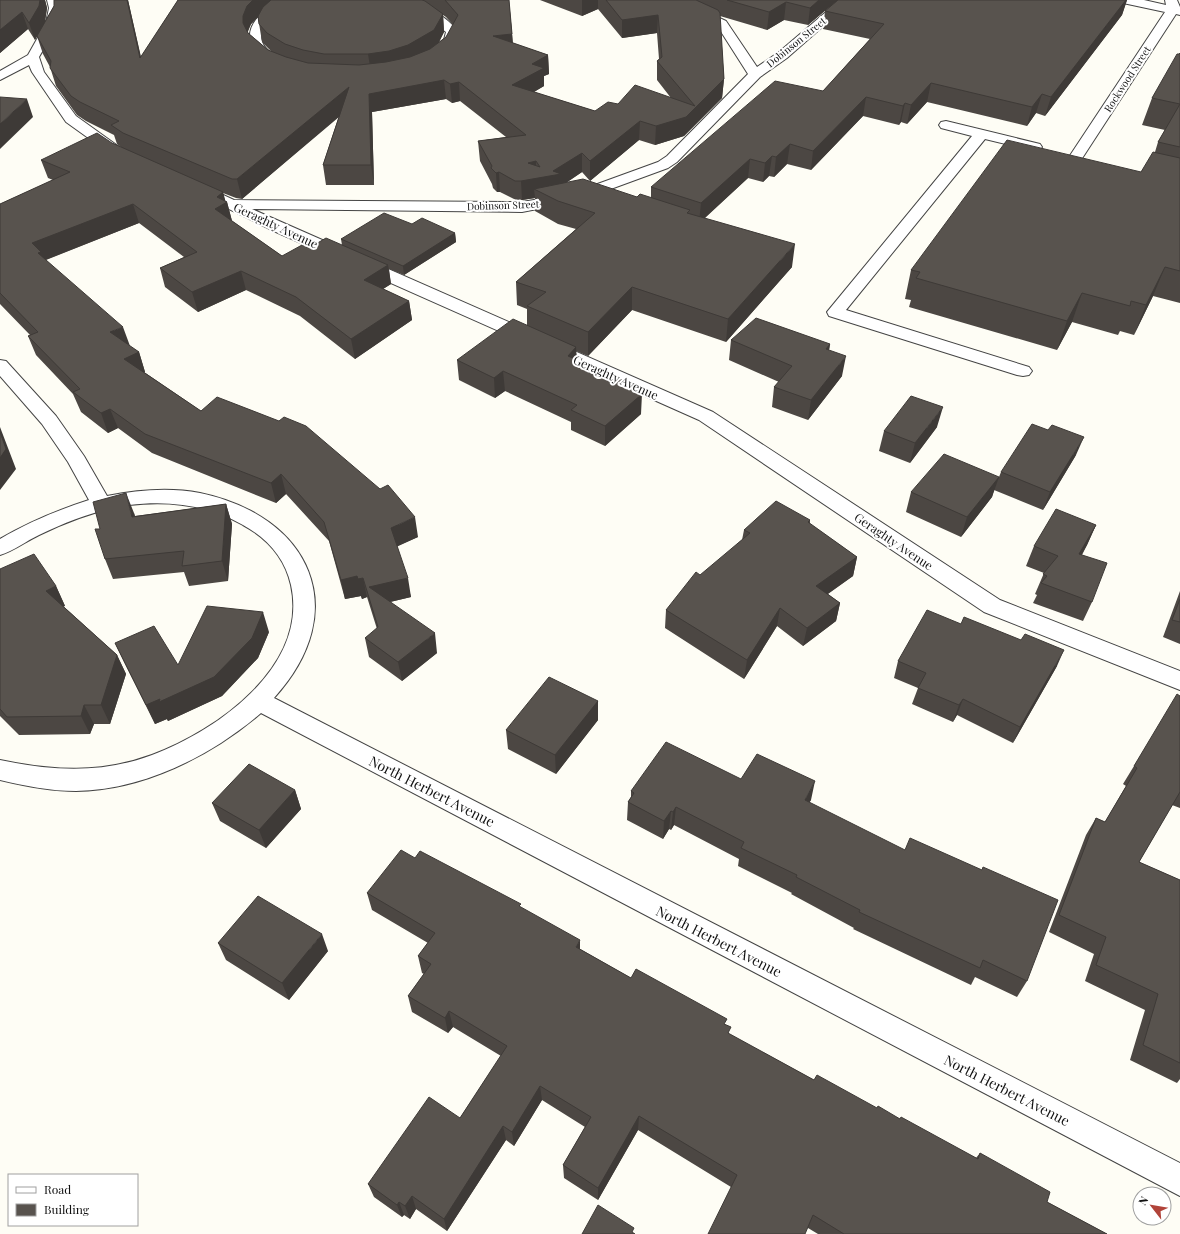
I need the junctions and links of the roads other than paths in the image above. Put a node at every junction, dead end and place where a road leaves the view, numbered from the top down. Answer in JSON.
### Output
{"nodes":[{"id":1,"x":53,"y":0,"type":"edge"},
{"id":2,"x":284,"y":0,"type":"edge"},
{"id":3,"x":396,"y":0,"type":"edge"},
{"id":4,"x":671,"y":0,"type":"edge"},
{"id":5,"x":847,"y":0,"type":"edge"},
{"id":6,"x":1127,"y":0,"type":"edge"},
{"id":7,"x":1175,"y":7,"type":"edge"},
{"id":8,"x":33,"y":58,"type":"junction"},
{"id":9,"x":427,"y":62,"type":"edge"},
{"id":10,"x":282,"y":66,"type":"edge"},
{"id":11,"x":755,"y":74,"type":"junction"},
{"id":12,"x":0,"y":76,"type":"edge"},
{"id":13,"x":946,"y":125,"type":"dead end"},
{"id":14,"x":981,"y":134,"type":"junction"},
{"id":15,"x":1046,"y":150,"type":"edge"},
{"id":16,"x":1061,"y":154,"type":"edge"},
{"id":17,"x":1076,"y":157,"type":"junction"},
{"id":18,"x":130,"y":160,"type":"edge"},
{"id":19,"x":1090,"y":161,"type":"edge"},
{"id":20,"x":184,"y":182,"type":"edge"},
{"id":21,"x":589,"y":193,"type":"junction"},
{"id":22,"x":608,"y":199,"type":"edge"},
{"id":23,"x":232,"y":204,"type":"junction"},
{"id":24,"x":0,"y":365,"type":"edge"},
{"id":25,"x":1024,"y":371,"type":"dead end"},
{"id":26,"x":101,"y":504,"type":"junction"},
{"id":27,"x":0,"y":548,"type":"edge"},
{"id":28,"x":1180,"y":681,"type":"edge"},
{"id":29,"x":259,"y":701,"type":"junction"},
{"id":30,"x":0,"y":770,"type":"edge"},
{"id":31,"x":1180,"y":1180,"type":"edge"}],
"edges":[{"from":1,"to":8,"type":"street"},
{"from":2,"to":10,"type":"street"},
{"from":3,"to":9,"type":"street"},
{"from":4,"to":11,"type":"street"},
{"from":5,"to":11,"type":"street","name":"Dobinson Street"},
{"from":6,"to":7,"type":"street"},
{"from":7,"to":17,"type":"street","name":"Rockwood Street"},
{"from":8,"to":12,"type":"street"},
{"from":8,"to":18,"type":"street"},
{"from":11,"to":21,"type":"street","name":"Dobinson Street"},
{"from":13,"to":14,"type":"street"},
{"from":14,"to":15,"type":"street"},
{"from":14,"to":25,"type":"street"},
{"from":16,"to":17,"type":"street"},
{"from":17,"to":19,"type":"street"},
{"from":20,"to":23,"type":"street","name":"Geraghty Avenue"},
{"from":21,"to":22,"type":"street"},
{"from":21,"to":23,"type":"street","name":"Dobinson Street"},
{"from":23,"to":28,"type":"street","name":"Geraghty Avenue"},
{"from":24,"to":26,"type":"street"},
{"from":26,"to":27,"type":"street"},
{"from":26,"to":29,"type":"street"},
{"from":29,"to":30,"type":"street"},
{"from":29,"to":31,"type":"street","name":"North Herbert Avenue"}]}
